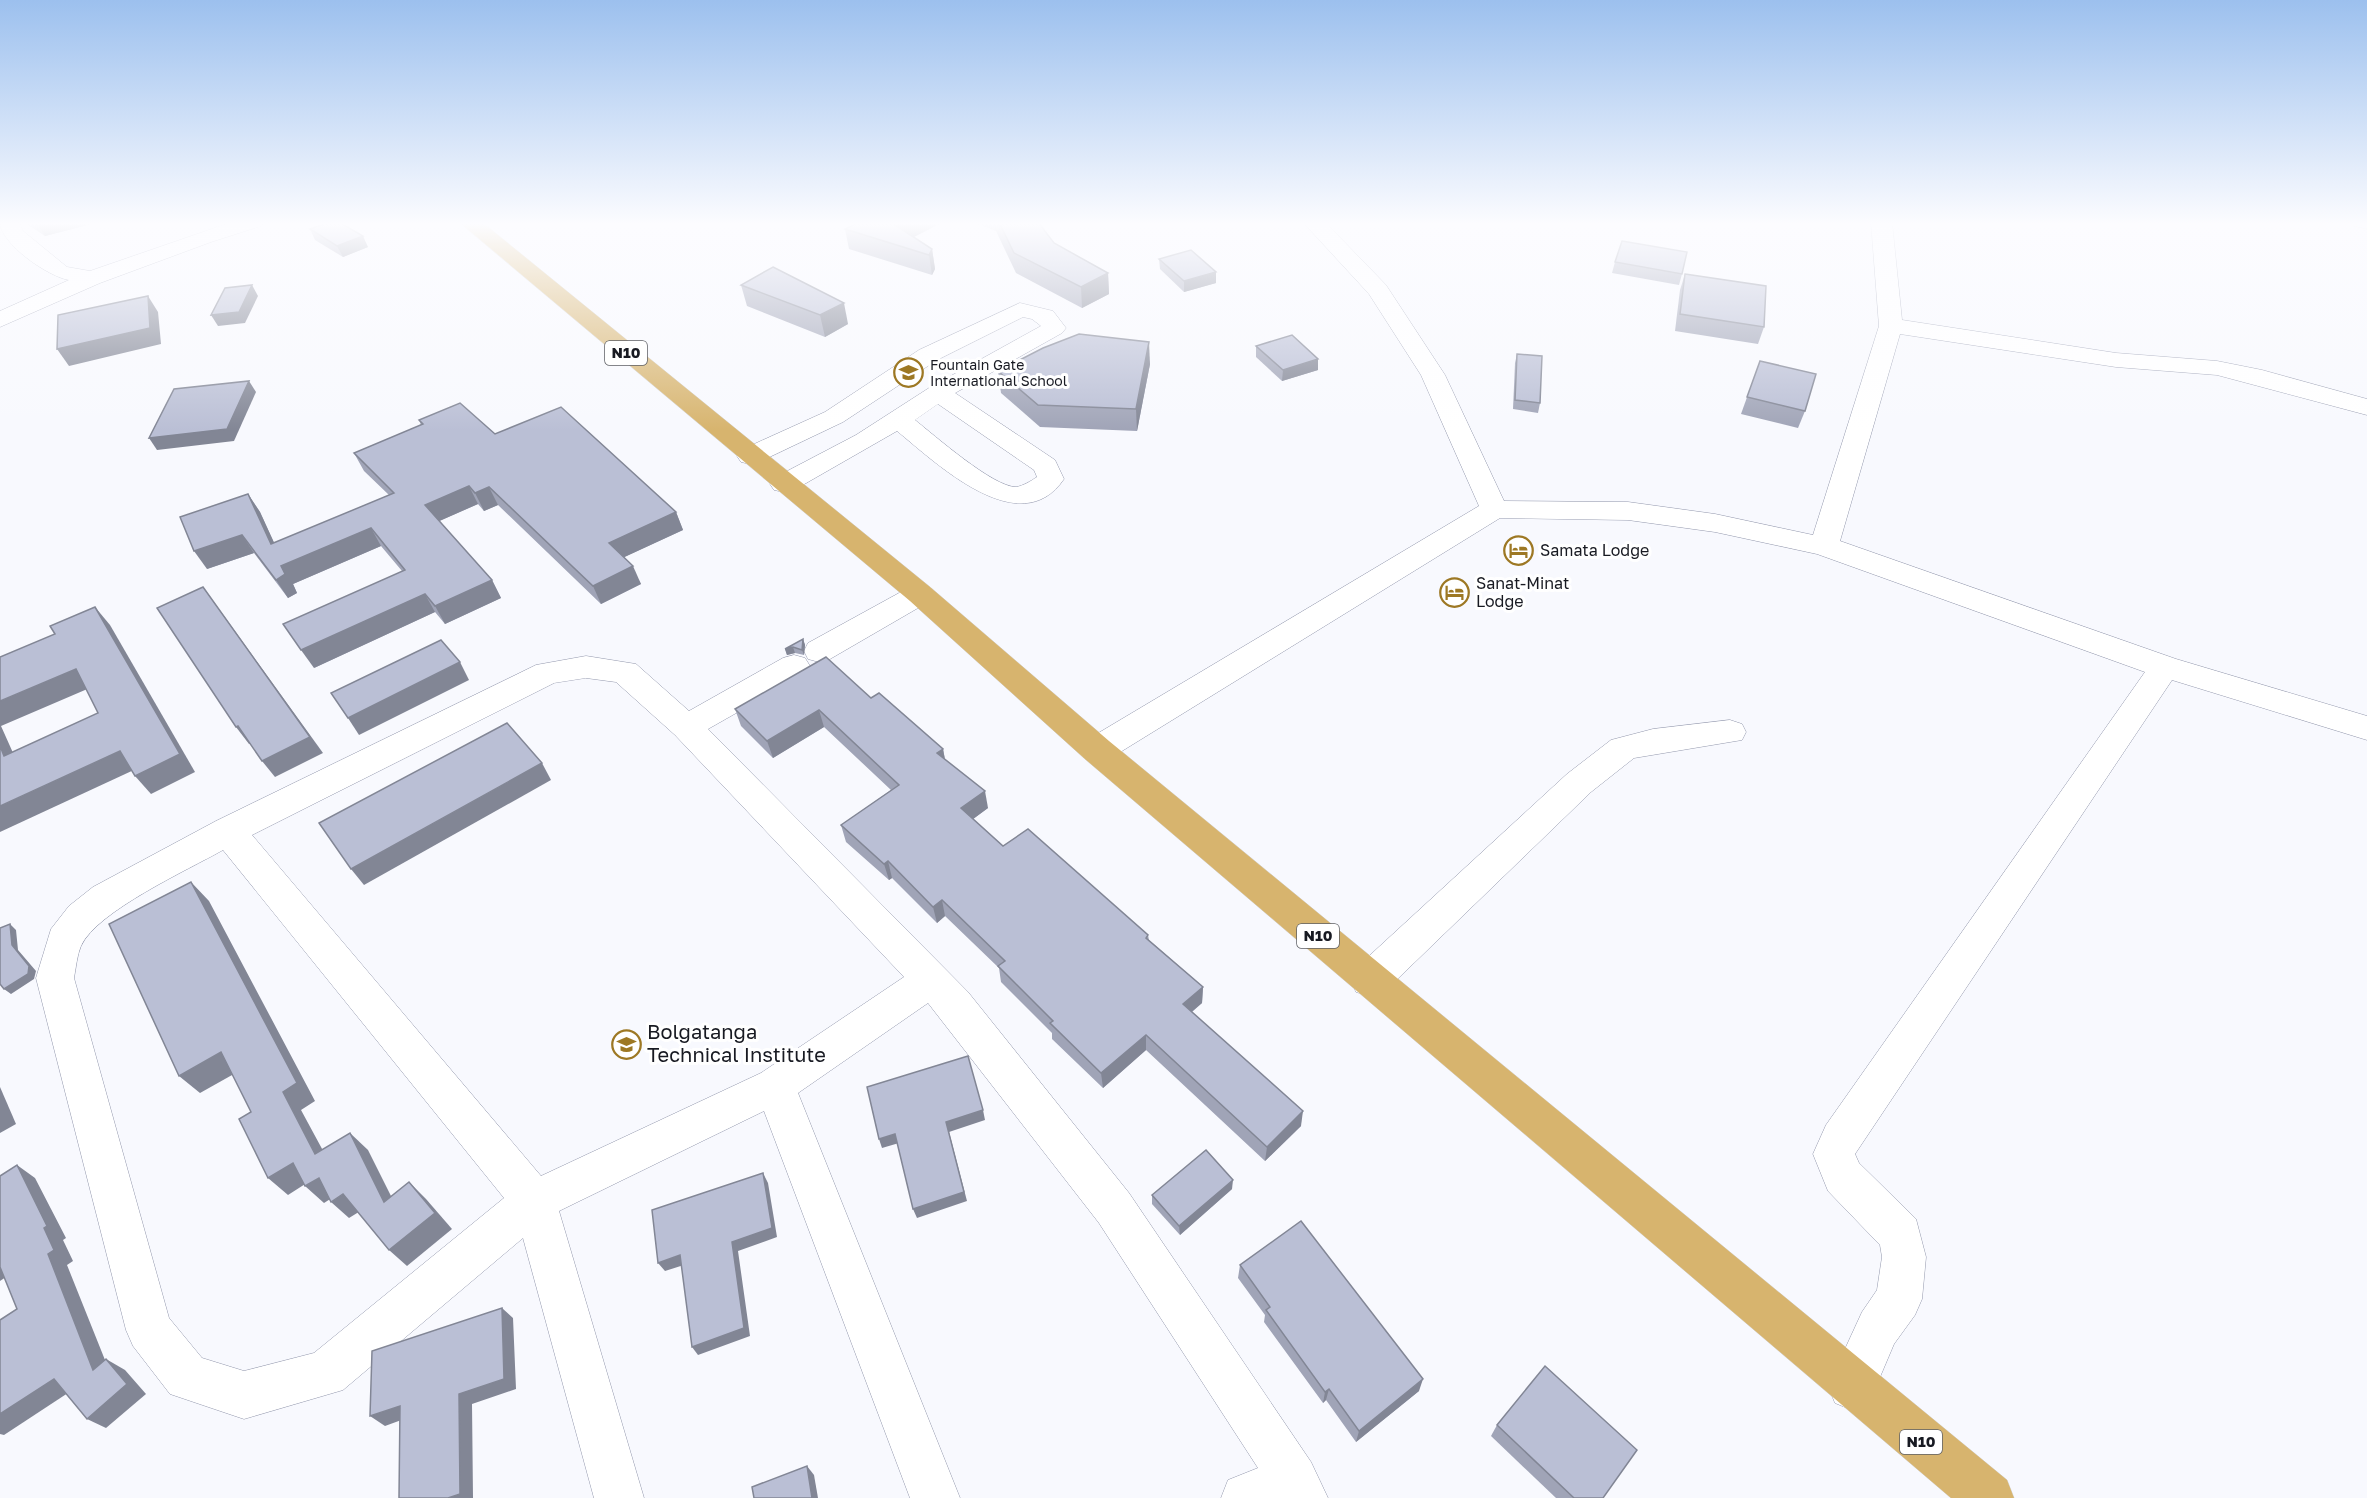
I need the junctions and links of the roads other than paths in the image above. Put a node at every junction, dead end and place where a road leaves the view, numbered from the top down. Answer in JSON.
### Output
{"nodes":[{"id":1,"x":62,"y":292,"type":"edge"},
{"id":2,"x":553,"y":292,"type":"edge"},
{"id":3,"x":1379,"y":292,"type":"edge"},
{"id":4,"x":1888,"y":292,"type":"edge"},
{"id":5,"x":0,"y":320,"type":"edge"},
{"id":6,"x":1891,"y":326,"type":"junction"},
{"id":7,"x":938,"y":393,"type":"junction"},
{"id":8,"x":2367,"y":407,"type":"edge"},
{"id":9,"x":898,"y":419,"type":"junction"},
{"id":10,"x":750,"y":456,"type":"junction"},
{"id":11,"x":784,"y":484,"type":"junction"},
{"id":12,"x":1494,"y":509,"type":"junction"},
{"id":13,"x":1824,"y":546,"type":"junction"},
{"id":14,"x":920,"y":594,"type":"junction"},
{"id":15,"x":2165,"y":666,"type":"junction"},
{"id":16,"x":686,"y":727,"type":"junction"},
{"id":17,"x":2367,"y":728,"type":"edge"},
{"id":18,"x":1730,"y":732,"type":"dead end"},
{"id":19,"x":1097,"y":750,"type":"junction"},
{"id":20,"x":228,"y":831,"type":"junction"},
{"id":21,"x":931,"y":980,"type":"junction"},
{"id":22,"x":1370,"y":980,"type":"junction"},
{"id":23,"x":775,"y":1086,"type":"junction"},
{"id":24,"x":534,"y":1201,"type":"junction"},
{"id":25,"x":1852,"y":1386,"type":"junction"},
{"id":26,"x":1298,"y":1488,"type":"edge"},
{"id":27,"x":619,"y":1498,"type":"edge"},
{"id":28,"x":935,"y":1498,"type":"edge"},
{"id":29,"x":1246,"y":1498,"type":"edge"},
{"id":30,"x":1989,"y":1498,"type":"edge"}],
"edges":[{"from":1,"to":5,"type":"street"},
{"from":2,"to":10,"type":"highway","number":"N10"},
{"from":3,"to":12,"type":"street"},
{"from":4,"to":6,"type":"street"},
{"from":6,"to":8,"type":"street"},
{"from":6,"to":13,"type":"street"},
{"from":7,"to":9,"type":"street"},
{"from":7,"to":9,"type":"street"},
{"from":7,"to":10,"type":"street"},
{"from":9,"to":11,"type":"street"},
{"from":10,"to":11,"type":"highway","number":"N10"},
{"from":11,"to":14,"type":"highway","number":"N10"},
{"from":12,"to":13,"type":"street"},
{"from":12,"to":19,"type":"street"},
{"from":13,"to":15,"type":"street"},
{"from":14,"to":16,"type":"street"},
{"from":14,"to":19,"type":"highway","number":"N10"},
{"from":15,"to":17,"type":"street"},
{"from":15,"to":25,"type":"street"},
{"from":16,"to":20,"type":"street"},
{"from":16,"to":21,"type":"street"},
{"from":18,"to":22,"type":"street"},
{"from":19,"to":22,"type":"highway","number":"N10"},
{"from":20,"to":24,"type":"street"},
{"from":20,"to":24,"type":"street"},
{"from":21,"to":23,"type":"street"},
{"from":21,"to":26,"type":"street"},
{"from":22,"to":25,"type":"highway","number":"N10"},
{"from":23,"to":24,"type":"street"},
{"from":23,"to":28,"type":"street"},
{"from":24,"to":27,"type":"street"},
{"from":25,"to":30,"type":"highway","number":"N10"},
{"from":26,"to":29,"type":"street"}]}
